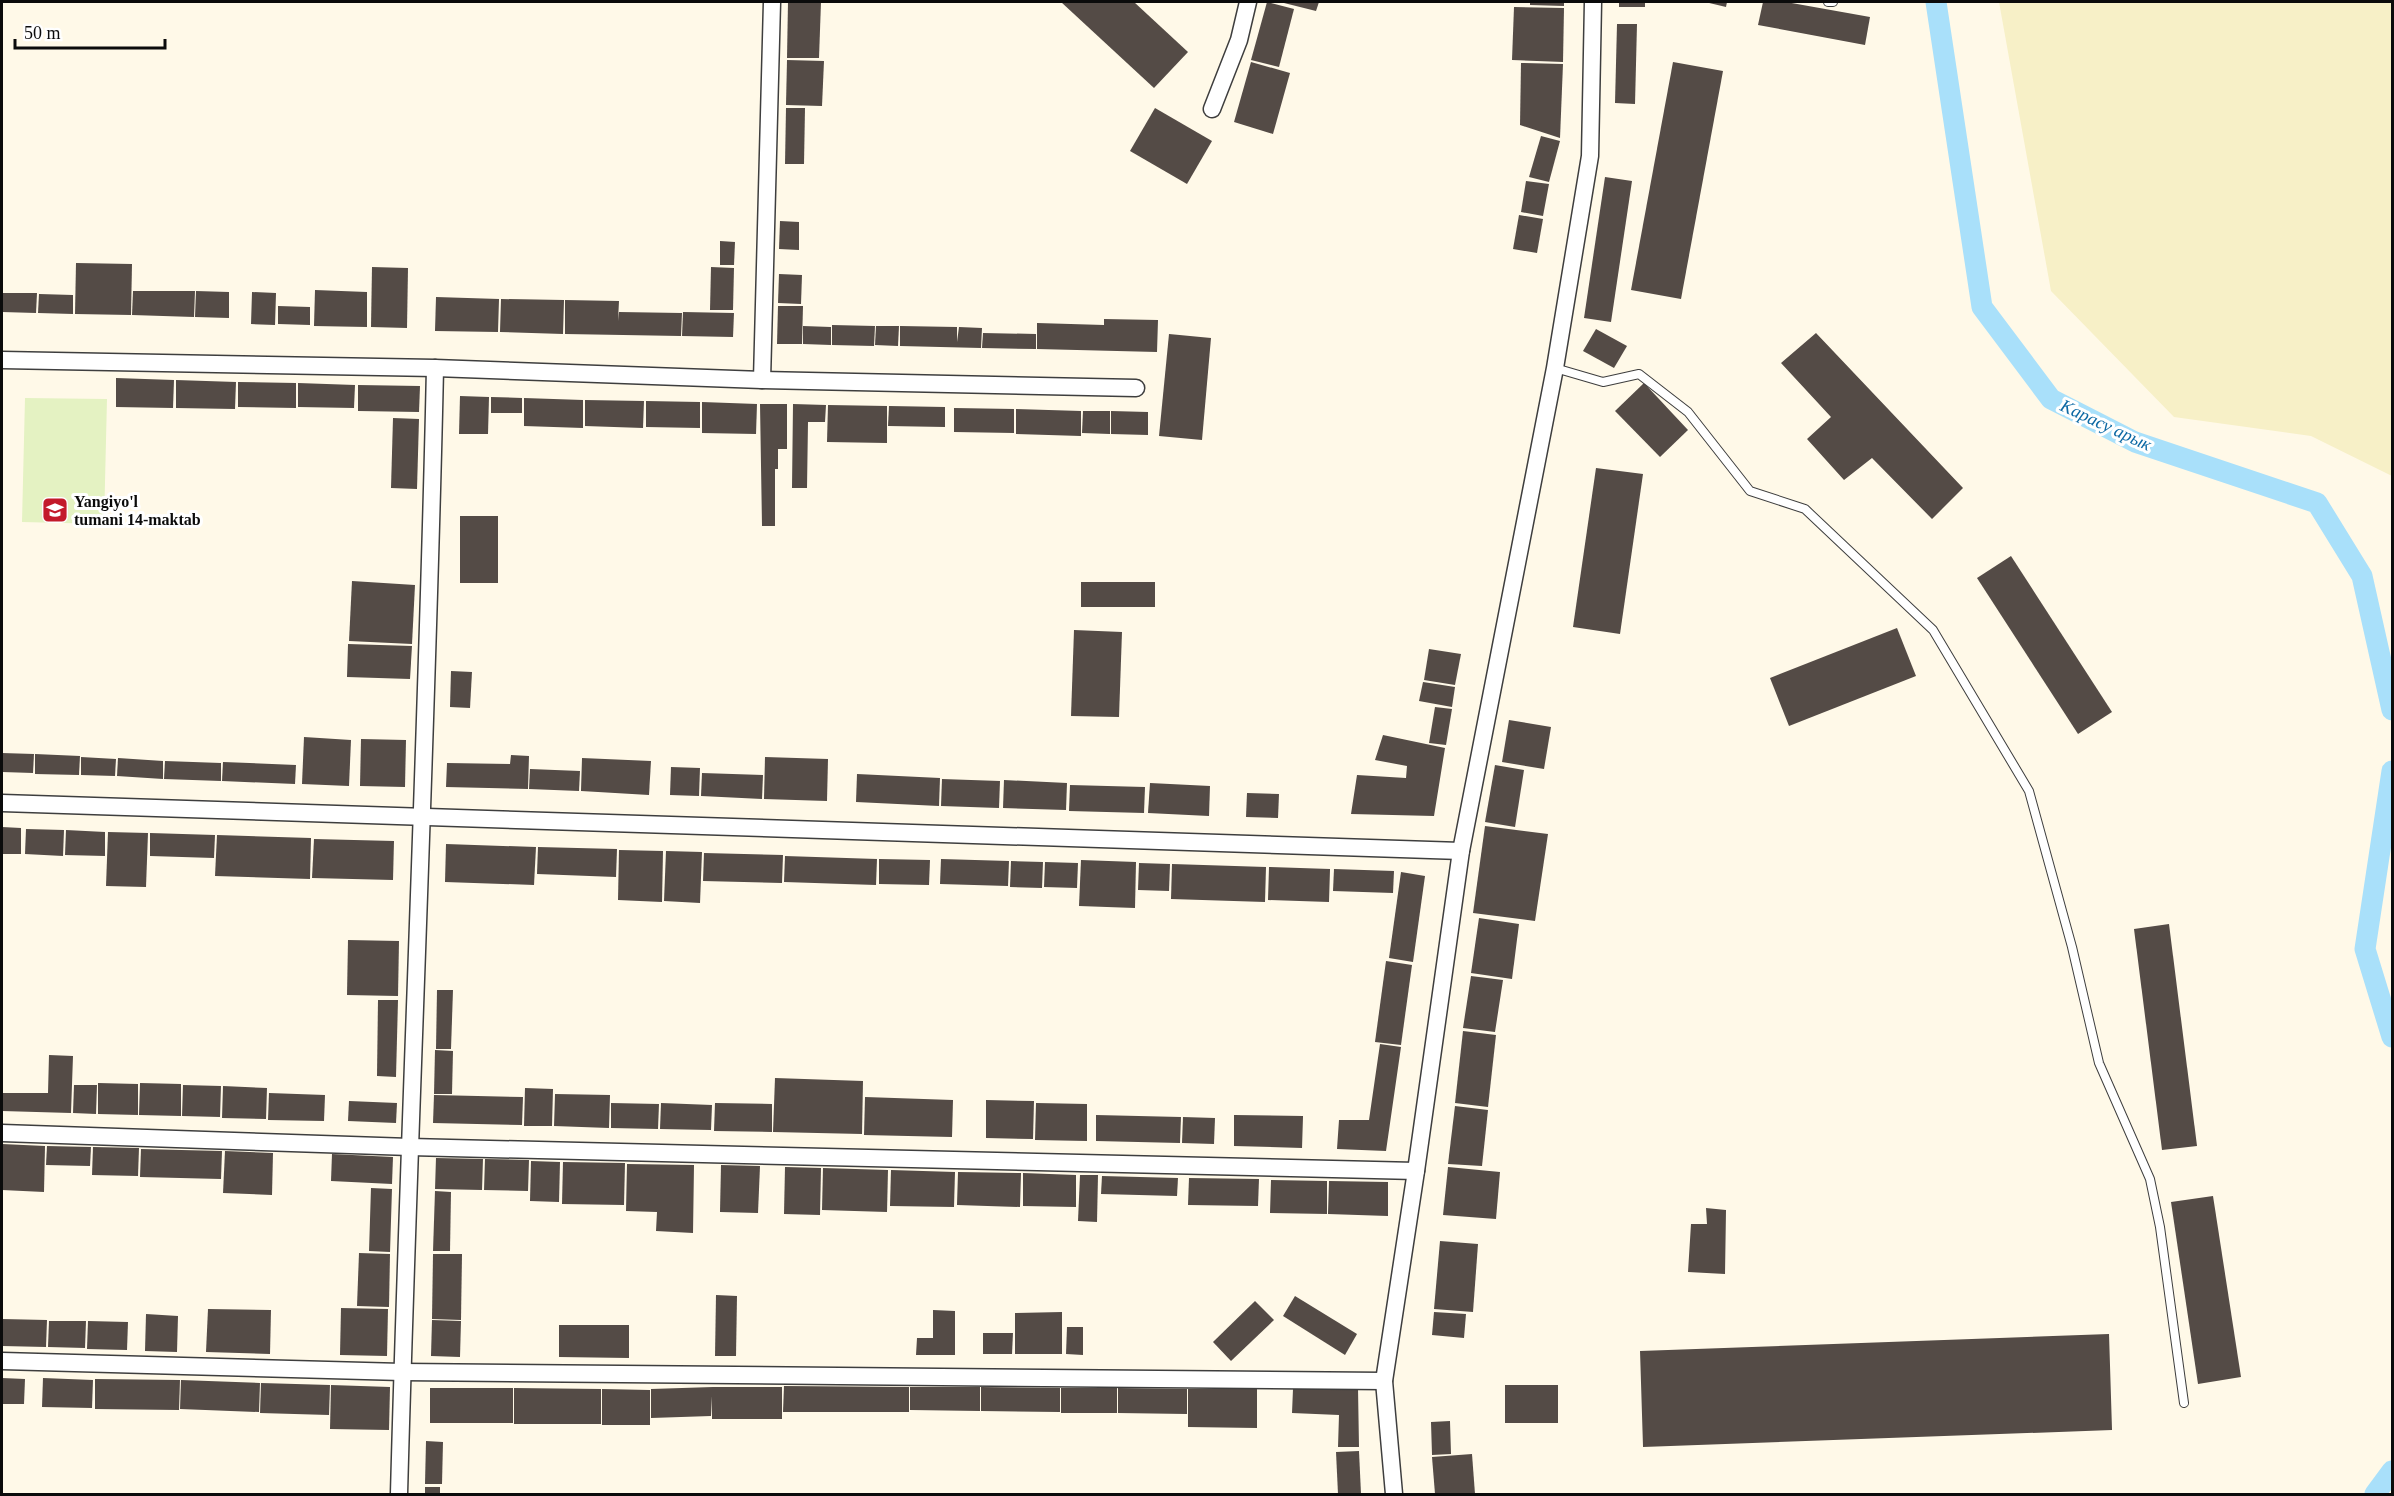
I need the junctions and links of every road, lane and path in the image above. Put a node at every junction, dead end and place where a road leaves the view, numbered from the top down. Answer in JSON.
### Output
{"nodes":[{"id":1,"x":772,"y":2,"type":"edge"},
{"id":2,"x":1248,"y":2,"type":"edge"},
{"id":3,"x":1593,"y":2,"type":"edge"},
{"id":4,"x":1212,"y":109,"type":"dead end"},
{"id":5,"x":2,"y":360,"type":"edge"},
{"id":6,"x":435,"y":368,"type":"junction"},
{"id":7,"x":1555,"y":368,"type":"junction"},
{"id":8,"x":762,"y":380,"type":"junction"},
{"id":9,"x":1136,"y":388,"type":"dead end"},
{"id":10,"x":2,"y":803,"type":"edge"},
{"id":11,"x":420,"y":816,"type":"junction"},
{"id":12,"x":1461,"y":851,"type":"junction"},
{"id":13,"x":2,"y":1133,"type":"edge"},
{"id":14,"x":410,"y":1147,"type":"junction"},
{"id":15,"x":1416,"y":1171,"type":"junction"},
{"id":16,"x":2,"y":1361,"type":"edge"},
{"id":17,"x":402,"y":1372,"type":"junction"},
{"id":18,"x":1384,"y":1381,"type":"junction"},
{"id":19,"x":2184,"y":1403,"type":"dead end"},
{"id":20,"x":399,"y":1494,"type":"edge"},
{"id":21,"x":1394,"y":1494,"type":"edge"}],
"edges":[{"from":1,"to":8,"type":"street"},
{"from":2,"to":4,"type":"street"},
{"from":3,"to":7,"type":"street"},
{"from":5,"to":6,"type":"street"},
{"from":6,"to":8,"type":"street"},
{"from":6,"to":11,"type":"street"},
{"from":7,"to":12,"type":"street"},
{"from":7,"to":19,"type":"lane"},
{"from":8,"to":9,"type":"street"},
{"from":10,"to":11,"type":"street"},
{"from":11,"to":12,"type":"street"},
{"from":11,"to":14,"type":"street"},
{"from":12,"to":15,"type":"street"},
{"from":13,"to":14,"type":"street"},
{"from":14,"to":15,"type":"street"},
{"from":14,"to":17,"type":"street"},
{"from":15,"to":18,"type":"street"},
{"from":16,"to":17,"type":"street"},
{"from":17,"to":18,"type":"street"},
{"from":17,"to":20,"type":"street"},
{"from":18,"to":21,"type":"street"}]}
